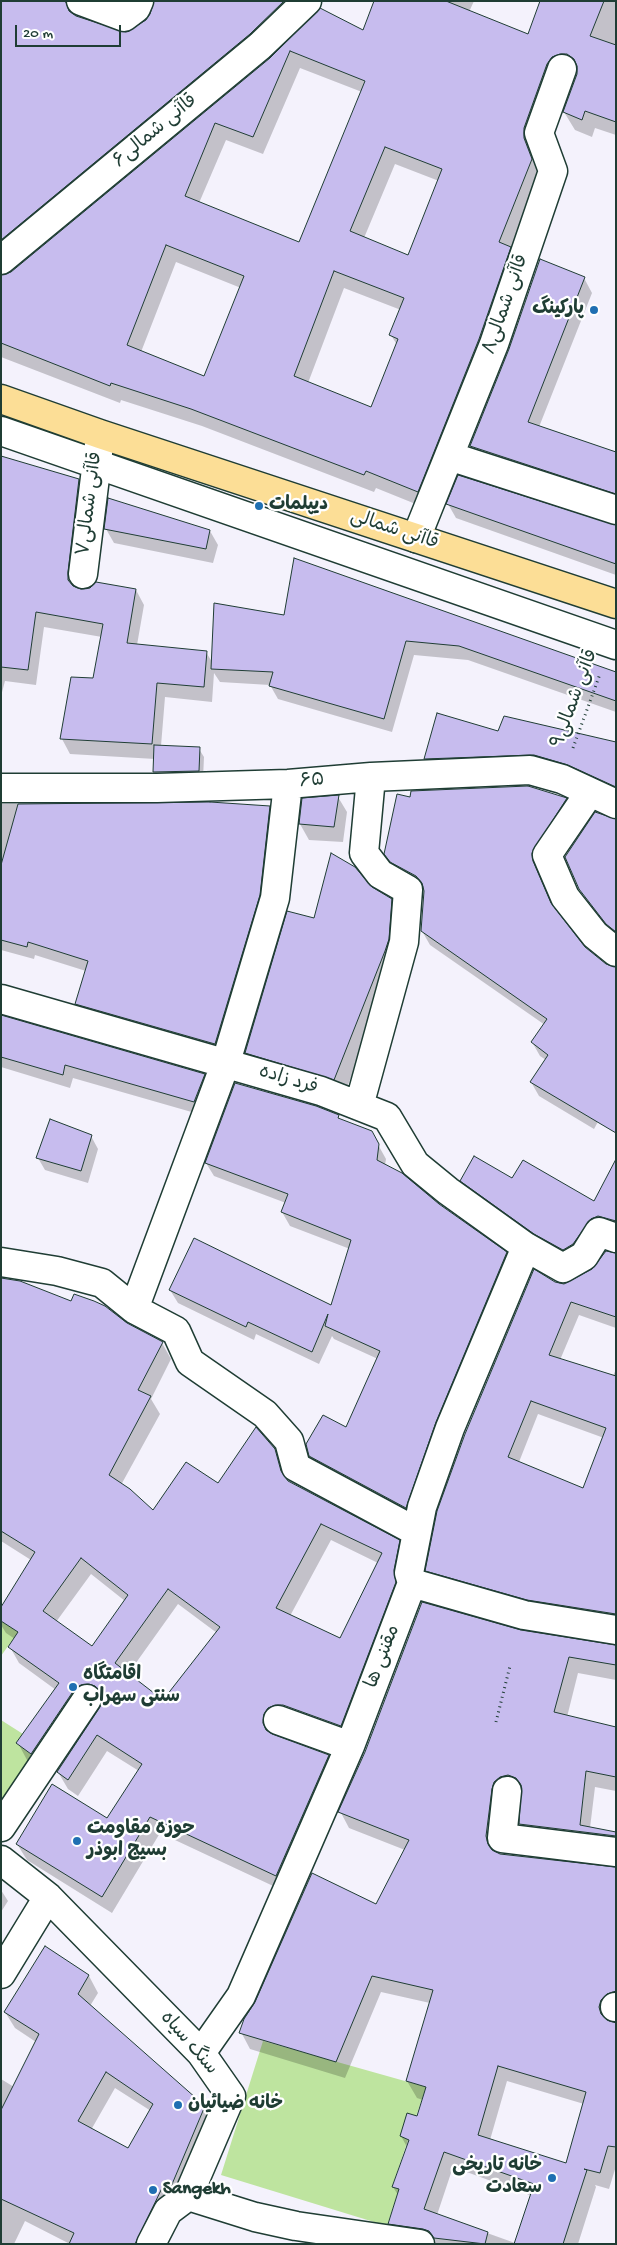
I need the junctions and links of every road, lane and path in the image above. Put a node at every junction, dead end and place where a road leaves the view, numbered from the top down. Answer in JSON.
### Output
{"nodes":[{"id":1,"x":81,"y":1,"type":"edge"},
{"id":2,"x":139,"y":1,"type":"edge"},
{"id":3,"x":307,"y":1,"type":"edge"},
{"id":4,"x":562,"y":69,"type":"dead end"},
{"id":5,"x":1,"y":260,"type":"edge"},
{"id":6,"x":1,"y":399,"type":"edge"},
{"id":7,"x":1,"y":431,"type":"edge"},
{"id":8,"x":100,"y":434,"type":"junction"},
{"id":9,"x":449,"y":456,"type":"junction"},
{"id":10,"x":97,"y":463,"type":"junction"},
{"id":11,"x":616,"y":510,"type":"edge"},
{"id":12,"x":416,"y":538,"type":"junction"},
{"id":13,"x":83,"y":574,"type":"dead end"},
{"id":14,"x":616,"y":604,"type":"edge"},
{"id":15,"x":613,"y":644,"type":"edge"},
{"id":16,"x":372,"y":777,"type":"junction"},
{"id":17,"x":562,"y":779,"type":"junction"},
{"id":18,"x":288,"y":784,"type":"junction"},
{"id":19,"x":1,"y":788,"type":"edge"},
{"id":20,"x":590,"y":792,"type":"junction"},
{"id":21,"x":616,"y":804,"type":"edge"},
{"id":22,"x":616,"y":952,"type":"edge"},
{"id":23,"x":1,"y":999,"type":"edge"},
{"id":24,"x":226,"y":1062,"type":"junction"},
{"id":25,"x":359,"y":1106,"type":"junction"},
{"id":26,"x":616,"y":1238,"type":"edge"},
{"id":27,"x":526,"y":1247,"type":"junction"},
{"id":28,"x":1,"y":1262,"type":"edge"},
{"id":29,"x":134,"y":1309,"type":"junction"},
{"id":30,"x":417,"y":1532,"type":"junction"},
{"id":31,"x":412,"y":1583,"type":"junction"},
{"id":32,"x":616,"y":1630,"type":"edge"},
{"id":33,"x":510,"y":1666,"type":"dead end"},
{"id":34,"x":87,"y":1699,"type":"dead end"},
{"id":35,"x":278,"y":1720,"type":"dead end"},
{"id":36,"x":496,"y":1722,"type":"dead end"},
{"id":37,"x":350,"y":1746,"type":"junction"},
{"id":38,"x":507,"y":1791,"type":"dead end"},
{"id":39,"x":1,"y":1827,"type":"edge"},
{"id":40,"x":616,"y":1852,"type":"edge"},
{"id":41,"x":1,"y":1860,"type":"edge"},
{"id":42,"x":48,"y":1897,"type":"junction"},
{"id":43,"x":1,"y":1974,"type":"edge"},
{"id":44,"x":202,"y":2053,"type":"junction"},
{"id":45,"x":188,"y":2196,"type":"junction"},
{"id":46,"x":294,"y":2235,"type":"edge"},
{"id":47,"x":151,"y":2244,"type":"edge"},
{"id":48,"x":420,"y":2244,"type":"edge"}],
"edges":[{"from":1,"to":2,"type":"street"},
{"from":3,"to":5,"type":"street","name":"قاآنی شمالی۶"},
{"from":4,"to":9,"type":"street","name":"قاآنی شمالی۸"},
{"from":6,"to":8,"type":"main road","name":"قاآنی شمالی"},
{"from":7,"to":10,"type":"street"},
{"from":8,"to":10,"type":"street","name":"قاآنی شمالی۷"},
{"from":8,"to":12,"type":"main road","name":"قاآنی شمالی"},
{"from":9,"to":11,"type":"street"},
{"from":9,"to":12,"type":"street","name":"قاآنی شمالی۸"},
{"from":10,"to":13,"type":"street","name":"قاآنی شمالی۷"},
{"from":10,"to":15,"type":"street"},
{"from":12,"to":14,"type":"main road","name":"قاآنی شمالی"},
{"from":15,"to":17,"type":"path","name":"۹قاآنی شمالی"},
{"from":16,"to":17,"type":"street","name":"۶۵"},
{"from":16,"to":18,"type":"street","name":"۶۵"},
{"from":16,"to":25,"type":"street"},
{"from":17,"to":20,"type":"street","name":"۶۵"},
{"from":18,"to":19,"type":"street","name":"۶۵"},
{"from":18,"to":24,"type":"street"},
{"from":20,"to":21,"type":"street","name":"۶۵"},
{"from":20,"to":22,"type":"street"},
{"from":23,"to":24,"type":"street","name":"فرد زاده"},
{"from":24,"to":25,"type":"street","name":"فرد زاده"},
{"from":24,"to":29,"type":"street"},
{"from":25,"to":27,"type":"street","name":"فرد زاده"},
{"from":26,"to":27,"type":"street","name":"فرد زاده"},
{"from":27,"to":30,"type":"street","name":"مقننی ها"},
{"from":28,"to":29,"type":"street"},
{"from":29,"to":30,"type":"street"},
{"from":30,"to":31,"type":"street","name":"مقننی ها"},
{"from":31,"to":32,"type":"street"},
{"from":31,"to":37,"type":"street","name":"مقننی ها"},
{"from":33,"to":36,"type":"path"},
{"from":34,"to":39,"type":"street"},
{"from":35,"to":37,"type":"street"},
{"from":37,"to":44,"type":"street","name":"مقننی ها"},
{"from":38,"to":40,"type":"street"},
{"from":41,"to":42,"type":"street","name":"سنگ سیاه"},
{"from":42,"to":43,"type":"street"},
{"from":42,"to":44,"type":"street","name":"سنگ سیاه"},
{"from":44,"to":45,"type":"street","name":"سنگ سیاه"},
{"from":45,"to":46,"type":"street"},
{"from":45,"to":47,"type":"street"},
{"from":46,"to":48,"type":"street"}]}
